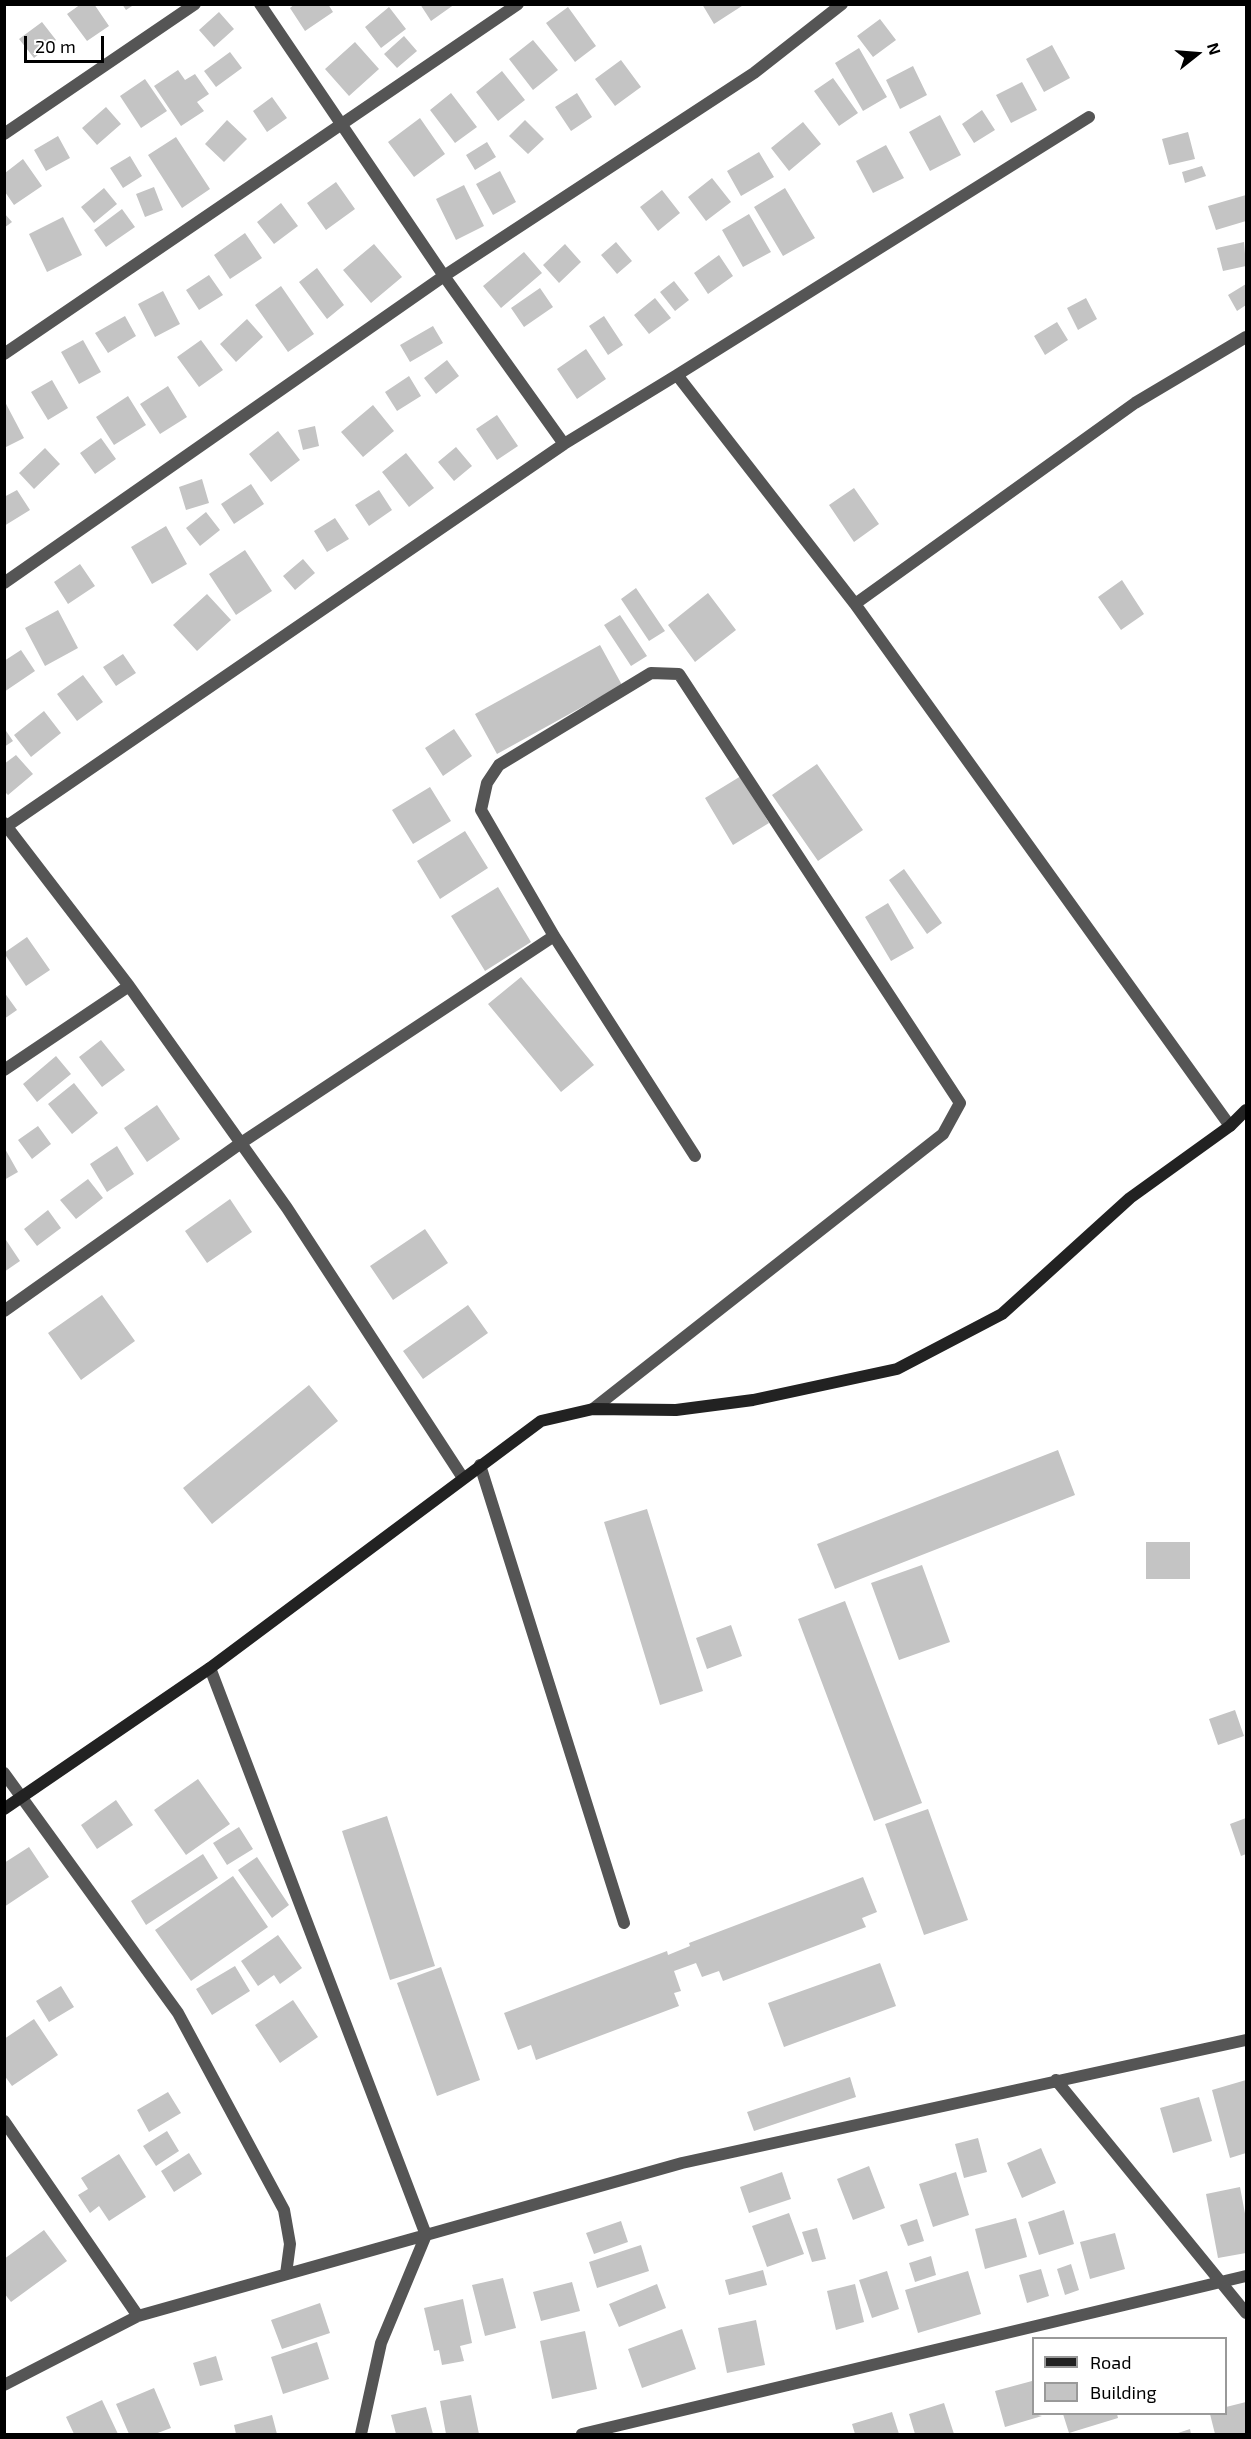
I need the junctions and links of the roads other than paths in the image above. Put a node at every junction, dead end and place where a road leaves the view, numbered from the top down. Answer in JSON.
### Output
{"nodes":[{"id":1,"x":195,"y":4,"type":"edge"},
{"id":2,"x":260,"y":4,"type":"edge"},
{"id":3,"x":518,"y":4,"type":"edge"},
{"id":4,"x":842,"y":4,"type":"edge"},
{"id":5,"x":1089,"y":117,"type":"dead end"},
{"id":6,"x":343,"y":125,"type":"junction"},
{"id":7,"x":4,"y":134,"type":"edge"},
{"id":8,"x":444,"y":276,"type":"junction"},
{"id":9,"x":1245,"y":337,"type":"edge"},
{"id":10,"x":4,"y":354,"type":"edge"},
{"id":11,"x":677,"y":375,"type":"junction"},
{"id":12,"x":564,"y":444,"type":"junction"},
{"id":13,"x":4,"y":583,"type":"edge"},
{"id":14,"x":855,"y":604,"type":"junction"},
{"id":15,"x":5,"y":826,"type":"edge"},
{"id":16,"x":554,"y":936,"type":"junction"},
{"id":17,"x":129,"y":986,"type":"junction"},
{"id":18,"x":4,"y":1070,"type":"edge"},
{"id":19,"x":1246,"y":1110,"type":"edge"},
{"id":20,"x":1230,"y":1126,"type":"junction"},
{"id":21,"x":241,"y":1143,"type":"junction"},
{"id":22,"x":695,"y":1156,"type":"dead end"},
{"id":23,"x":4,"y":1311,"type":"edge"},
{"id":24,"x":594,"y":1409,"type":"junction"},
{"id":25,"x":480,"y":1465,"type":"junction"},
{"id":26,"x":463,"y":1478,"type":"junction"},
{"id":27,"x":210,"y":1668,"type":"junction"},
{"id":28,"x":4,"y":1773,"type":"edge"},
{"id":29,"x":22,"y":1796,"type":"junction"},
{"id":30,"x":4,"y":1809,"type":"edge"},
{"id":31,"x":624,"y":1923,"type":"dead end"},
{"id":32,"x":1246,"y":2040,"type":"edge"},
{"id":33,"x":1056,"y":2080,"type":"junction"},
{"id":34,"x":4,"y":2121,"type":"edge"},
{"id":35,"x":426,"y":2235,"type":"junction"},
{"id":36,"x":286,"y":2274,"type":"junction"},
{"id":37,"x":1246,"y":2276,"type":"edge"},
{"id":38,"x":1221,"y":2283,"type":"junction"},
{"id":39,"x":1246,"y":2313,"type":"edge"},
{"id":40,"x":138,"y":2316,"type":"junction"},
{"id":41,"x":4,"y":2385,"type":"edge"},
{"id":42,"x":361,"y":2434,"type":"edge"},
{"id":43,"x":582,"y":2434,"type":"edge"}],
"edges":[{"from":1,"to":7,"type":"street"},
{"from":2,"to":6,"type":"street"},
{"from":3,"to":6,"type":"street"},
{"from":4,"to":8,"type":"street"},
{"from":5,"to":11,"type":"street"},
{"from":6,"to":8,"type":"street"},
{"from":6,"to":10,"type":"street"},
{"from":8,"to":12,"type":"street"},
{"from":8,"to":13,"type":"street"},
{"from":9,"to":14,"type":"street"},
{"from":11,"to":12,"type":"street"},
{"from":11,"to":14,"type":"street"},
{"from":12,"to":15,"type":"street"},
{"from":14,"to":20,"type":"street"},
{"from":15,"to":17,"type":"street"},
{"from":16,"to":21,"type":"street"},
{"from":16,"to":22,"type":"street"},
{"from":16,"to":24,"type":"street"},
{"from":17,"to":18,"type":"street"},
{"from":17,"to":21,"type":"street"},
{"from":19,"to":20,"type":"main road"},
{"from":20,"to":24,"type":"main road"},
{"from":21,"to":23,"type":"street"},
{"from":21,"to":26,"type":"street"},
{"from":24,"to":25,"type":"main road"},
{"from":25,"to":26,"type":"main road"},
{"from":25,"to":31,"type":"street"},
{"from":26,"to":27,"type":"main road"},
{"from":27,"to":29,"type":"main road"},
{"from":27,"to":35,"type":"street"},
{"from":28,"to":29,"type":"street"},
{"from":29,"to":30,"type":"main road"},
{"from":29,"to":36,"type":"street"},
{"from":32,"to":33,"type":"street"},
{"from":33,"to":35,"type":"street"},
{"from":33,"to":38,"type":"street"},
{"from":34,"to":40,"type":"street"},
{"from":35,"to":36,"type":"street"},
{"from":35,"to":42,"type":"street"},
{"from":36,"to":40,"type":"street"},
{"from":37,"to":38,"type":"street"},
{"from":38,"to":39,"type":"street"},
{"from":38,"to":43,"type":"street"},
{"from":40,"to":41,"type":"street"}]}
